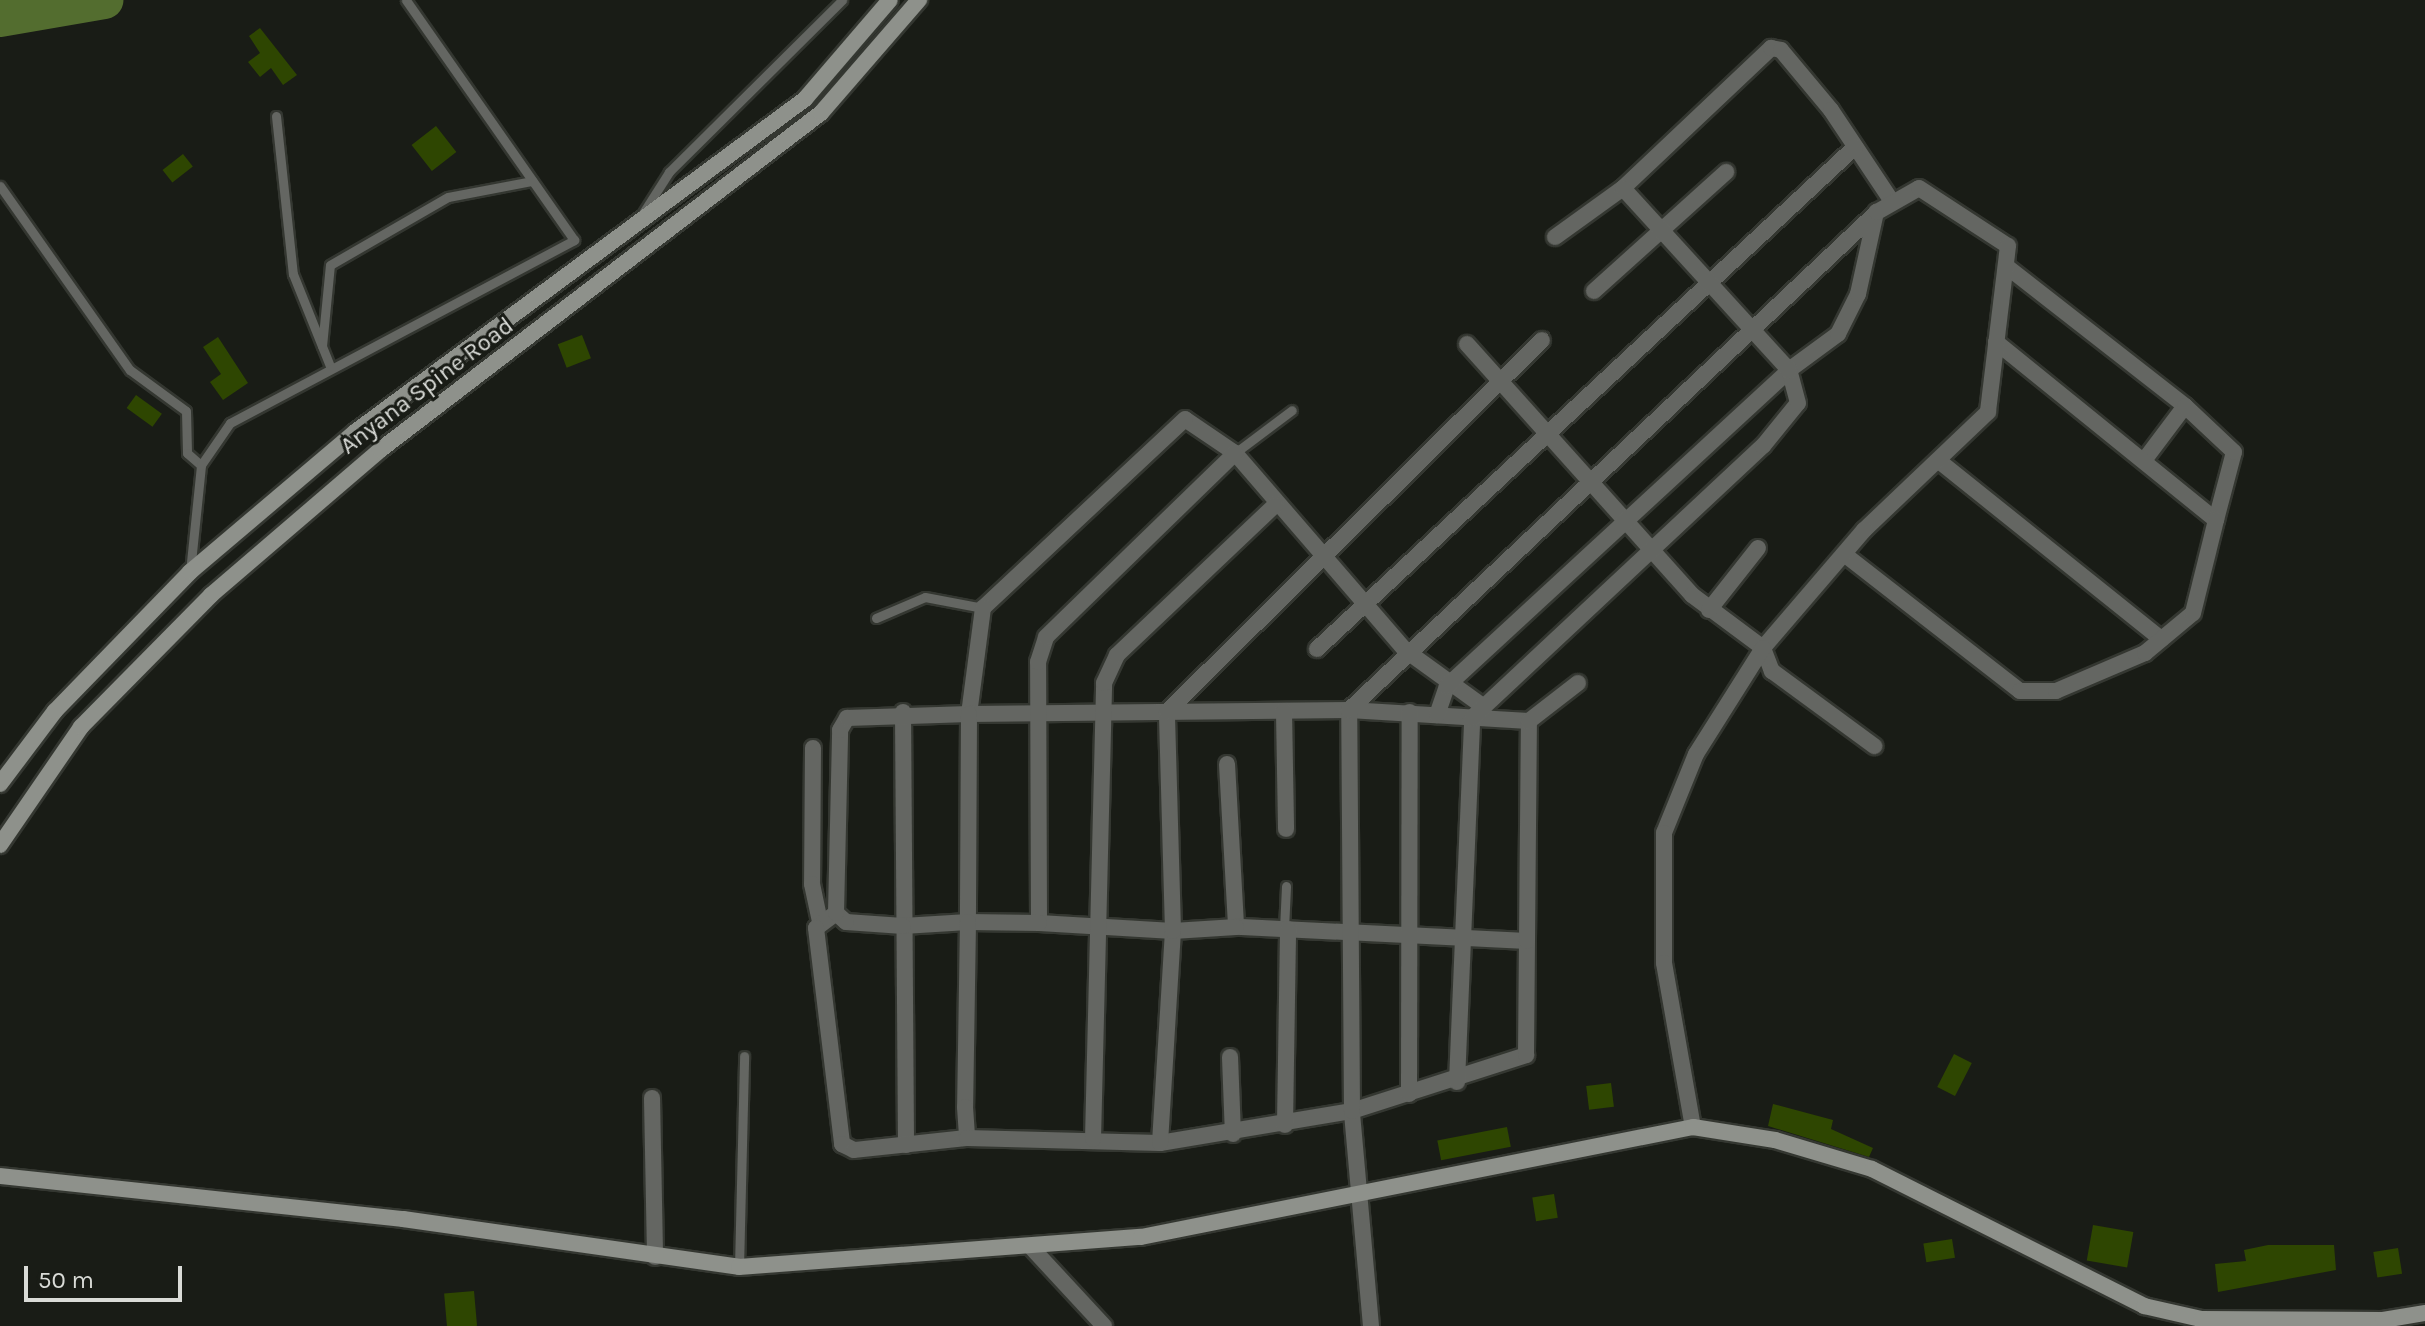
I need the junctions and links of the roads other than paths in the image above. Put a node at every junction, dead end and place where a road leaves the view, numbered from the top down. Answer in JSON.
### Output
{"nodes":[{"id":1,"x":406,"y":0,"type":"edge"},
{"id":2,"x":842,"y":0,"type":"edge"},
{"id":3,"x":890,"y":0,"type":"edge"},
{"id":4,"x":919,"y":0,"type":"edge"},
{"id":5,"x":276,"y":116,"type":"dead end"},
{"id":6,"x":1855,"y":147,"type":"junction"},
{"id":7,"x":1726,"y":172,"type":"dead end"},
{"id":8,"x":532,"y":181,"type":"junction"},
{"id":9,"x":0,"y":186,"type":"edge"},
{"id":10,"x":1623,"y":188,"type":"junction"},
{"id":11,"x":1891,"y":200,"type":"junction"},
{"id":12,"x":1877,"y":212,"type":"junction"},
{"id":13,"x":634,"y":229,"type":"junction"},
{"id":14,"x":1660,"y":232,"type":"junction"},
{"id":15,"x":1555,"y":237,"type":"dead end"},
{"id":16,"x":2006,"y":266,"type":"junction"},
{"id":17,"x":1711,"y":283,"type":"junction"},
{"id":18,"x":1594,"y":291,"type":"dead end"},
{"id":19,"x":1752,"y":327,"type":"junction"},
{"id":20,"x":1542,"y":340,"type":"dead end"},
{"id":21,"x":1996,"y":342,"type":"junction"},
{"id":22,"x":1467,"y":344,"type":"dead end"},
{"id":23,"x":322,"y":346,"type":"junction"},
{"id":24,"x":330,"y":366,"type":"junction"},
{"id":25,"x":1789,"y":370,"type":"junction"},
{"id":26,"x":1501,"y":385,"type":"junction"},
{"id":27,"x":2185,"y":406,"type":"junction"},
{"id":28,"x":1292,"y":410,"type":"dead end"},
{"id":29,"x":1547,"y":430,"type":"junction"},
{"id":30,"x":1235,"y":453,"type":"junction"},
{"id":31,"x":2145,"y":459,"type":"junction"},
{"id":32,"x":1939,"y":461,"type":"junction"},
{"id":33,"x":201,"y":465,"type":"junction"},
{"id":34,"x":1590,"y":481,"type":"junction"},
{"id":35,"x":1275,"y":505,"type":"junction"},
{"id":36,"x":1626,"y":520,"type":"junction"},
{"id":37,"x":2216,"y":520,"type":"junction"},
{"id":38,"x":1654,"y":548,"type":"junction"},
{"id":39,"x":1758,"y":548,"type":"dead end"},
{"id":40,"x":1844,"y":554,"type":"junction"},
{"id":41,"x":1324,"y":557,"type":"junction"},
{"id":42,"x":190,"y":572,"type":"junction"},
{"id":43,"x":1368,"y":605,"type":"junction"},
{"id":44,"x":983,"y":608,"type":"junction"},
{"id":45,"x":1709,"y":610,"type":"junction"},
{"id":46,"x":876,"y":618,"type":"dead end"},
{"id":47,"x":2161,"y":639,"type":"junction"},
{"id":48,"x":1763,"y":648,"type":"junction"},
{"id":49,"x":1317,"y":649,"type":"dead end"},
{"id":50,"x":1405,"y":650,"type":"junction"},
{"id":51,"x":1578,"y":683,"type":"dead end"},
{"id":52,"x":1447,"y":686,"type":"junction"},
{"id":53,"x":1349,"y":710,"type":"junction"},
{"id":54,"x":1284,"y":711,"type":"junction"},
{"id":55,"x":903,"y":712,"type":"junction"},
{"id":56,"x":1167,"y":712,"type":"junction"},
{"id":57,"x":1410,"y":712,"type":"junction"},
{"id":58,"x":1101,"y":713,"type":"junction"},
{"id":59,"x":1478,"y":713,"type":"junction"},
{"id":60,"x":969,"y":714,"type":"junction"},
{"id":61,"x":1437,"y":715,"type":"junction"},
{"id":62,"x":1043,"y":716,"type":"junction"},
{"id":63,"x":1529,"y":721,"type":"junction"},
{"id":64,"x":1874,"y":746,"type":"dead end"},
{"id":65,"x":813,"y":748,"type":"dead end"},
{"id":66,"x":1227,"y":764,"type":"dead end"},
{"id":67,"x":0,"y":784,"type":"edge"},
{"id":68,"x":1286,"y":829,"type":"dead end"},
{"id":69,"x":0,"y":845,"type":"edge"},
{"id":70,"x":1286,"y":886,"type":"dead end"},
{"id":71,"x":836,"y":913,"type":"junction"},
{"id":72,"x":820,"y":922,"type":"junction"},
{"id":73,"x":968,"y":922,"type":"junction"},
{"id":74,"x":1039,"y":923,"type":"junction"},
{"id":75,"x":903,"y":926,"type":"junction"},
{"id":76,"x":1236,"y":927,"type":"junction"},
{"id":77,"x":1286,"y":929,"type":"junction"},
{"id":78,"x":1103,"y":930,"type":"junction"},
{"id":79,"x":1173,"y":931,"type":"junction"},
{"id":80,"x":1353,"y":932,"type":"junction"},
{"id":81,"x":1410,"y":939,"type":"junction"},
{"id":82,"x":1466,"y":941,"type":"junction"},
{"id":83,"x":1527,"y":941,"type":"junction"},
{"id":84,"x":744,"y":1056,"type":"dead end"},
{"id":85,"x":1230,"y":1057,"type":"dead end"},
{"id":86,"x":1457,"y":1082,"type":"junction"},
{"id":87,"x":1409,"y":1094,"type":"junction"},
{"id":88,"x":652,"y":1098,"type":"dead end"},
{"id":89,"x":1352,"y":1111,"type":"junction"},
{"id":90,"x":1285,"y":1125,"type":"junction"},
{"id":91,"x":1693,"y":1127,"type":"junction"},
{"id":92,"x":1233,"y":1134,"type":"junction"},
{"id":93,"x":967,"y":1138,"type":"junction"},
{"id":94,"x":1093,"y":1139,"type":"junction"},
{"id":95,"x":1160,"y":1143,"type":"junction"},
{"id":96,"x":906,"y":1145,"type":"junction"},
{"id":97,"x":0,"y":1176,"type":"edge"},
{"id":98,"x":1364,"y":1195,"type":"junction"},
{"id":99,"x":1030,"y":1246,"type":"junction"},
{"id":100,"x":655,"y":1257,"type":"junction"},
{"id":101,"x":739,"y":1267,"type":"junction"},
{"id":102,"x":2425,"y":1313,"type":"edge"},
{"id":103,"x":1104,"y":1326,"type":"edge"},
{"id":104,"x":1371,"y":1326,"type":"edge"}],
"edges":[{"from":1,"to":8,"type":"lane"},
{"from":2,"to":13,"type":"lane"},
{"from":3,"to":13,"type":"street","name":"Anyana Spine Road"},
{"from":4,"to":69,"type":"street","name":"Anyana Spine Road"},
{"from":5,"to":23,"type":"lane"},
{"from":6,"to":10,"type":"street"},
{"from":6,"to":11,"type":"street"},
{"from":6,"to":17,"type":"street"},
{"from":7,"to":14,"type":"street"},
{"from":8,"to":23,"type":"lane"},
{"from":8,"to":24,"type":"lane"},
{"from":9,"to":33,"type":"lane"},
{"from":10,"to":14,"type":"street"},
{"from":10,"to":15,"type":"street"},
{"from":11,"to":12,"type":"street"},
{"from":11,"to":16,"type":"street"},
{"from":12,"to":19,"type":"street"},
{"from":12,"to":25,"type":"street"},
{"from":13,"to":42,"type":"street","name":"Anyana Spine Road"},
{"from":14,"to":17,"type":"street"},
{"from":14,"to":18,"type":"street"},
{"from":16,"to":21,"type":"street"},
{"from":16,"to":27,"type":"street"},
{"from":17,"to":19,"type":"street"},
{"from":17,"to":29,"type":"street"},
{"from":19,"to":25,"type":"street"},
{"from":19,"to":34,"type":"street"},
{"from":20,"to":26,"type":"street"},
{"from":21,"to":31,"type":"street"},
{"from":21,"to":32,"type":"street"},
{"from":22,"to":26,"type":"street"},
{"from":23,"to":24,"type":"lane"},
{"from":24,"to":33,"type":"lane"},
{"from":25,"to":36,"type":"street"},
{"from":25,"to":38,"type":"street"},
{"from":26,"to":29,"type":"street"},
{"from":26,"to":41,"type":"street"},
{"from":27,"to":31,"type":"street"},
{"from":27,"to":37,"type":"street"},
{"from":28,"to":30,"type":"lane"},
{"from":29,"to":34,"type":"street"},
{"from":29,"to":43,"type":"street"},
{"from":30,"to":35,"type":"street"},
{"from":30,"to":44,"type":"street"},
{"from":30,"to":62,"type":"street"},
{"from":31,"to":37,"type":"street"},
{"from":32,"to":40,"type":"street"},
{"from":32,"to":47,"type":"street"},
{"from":33,"to":42,"type":"lane"},
{"from":34,"to":36,"type":"street"},
{"from":34,"to":50,"type":"street"},
{"from":35,"to":41,"type":"street"},
{"from":35,"to":58,"type":"street"},
{"from":36,"to":38,"type":"street"},
{"from":36,"to":52,"type":"street"},
{"from":37,"to":47,"type":"street"},
{"from":38,"to":45,"type":"street"},
{"from":38,"to":59,"type":"street"},
{"from":39,"to":45,"type":"street"},
{"from":40,"to":47,"type":"street"},
{"from":40,"to":48,"type":"street"},
{"from":41,"to":43,"type":"street"},
{"from":41,"to":56,"type":"street"},
{"from":42,"to":67,"type":"street","name":"Anyana Spine Road"},
{"from":43,"to":49,"type":"street"},
{"from":43,"to":50,"type":"street"},
{"from":44,"to":46,"type":"lane"},
{"from":44,"to":60,"type":"street"},
{"from":45,"to":48,"type":"street"},
{"from":48,"to":64,"type":"street"},
{"from":48,"to":91,"type":"street"},
{"from":50,"to":52,"type":"street"},
{"from":50,"to":53,"type":"street"},
{"from":51,"to":63,"type":"street"},
{"from":52,"to":59,"type":"street"},
{"from":52,"to":61,"type":"street"},
{"from":53,"to":54,"type":"street"},
{"from":53,"to":57,"type":"street"},
{"from":53,"to":80,"type":"street"},
{"from":54,"to":56,"type":"street"},
{"from":54,"to":68,"type":"street"},
{"from":55,"to":60,"type":"street"},
{"from":55,"to":71,"type":"street"},
{"from":55,"to":75,"type":"street"},
{"from":56,"to":58,"type":"street"},
{"from":56,"to":79,"type":"street"},
{"from":57,"to":61,"type":"street"},
{"from":57,"to":81,"type":"street"},
{"from":58,"to":62,"type":"street"},
{"from":58,"to":78,"type":"street"},
{"from":59,"to":61,"type":"street"},
{"from":59,"to":63,"type":"street"},
{"from":59,"to":82,"type":"street"},
{"from":60,"to":62,"type":"street"},
{"from":60,"to":73,"type":"street"},
{"from":62,"to":74,"type":"street"},
{"from":63,"to":83,"type":"street"},
{"from":65,"to":72,"type":"street"},
{"from":66,"to":76,"type":"street"},
{"from":70,"to":77,"type":"lane"},
{"from":71,"to":72,"type":"street"},
{"from":71,"to":75,"type":"street"},
{"from":72,"to":96,"type":"street"},
{"from":73,"to":74,"type":"street"},
{"from":73,"to":75,"type":"street"},
{"from":73,"to":93,"type":"street"},
{"from":74,"to":78,"type":"street"},
{"from":75,"to":96,"type":"street"},
{"from":76,"to":77,"type":"street"},
{"from":76,"to":79,"type":"street"},
{"from":77,"to":80,"type":"street"},
{"from":77,"to":90,"type":"street"},
{"from":78,"to":79,"type":"street"},
{"from":78,"to":94,"type":"street"},
{"from":79,"to":95,"type":"street"},
{"from":80,"to":81,"type":"street"},
{"from":80,"to":89,"type":"street"},
{"from":81,"to":82,"type":"street"},
{"from":81,"to":87,"type":"street"},
{"from":82,"to":83,"type":"street"},
{"from":82,"to":86,"type":"street"},
{"from":83,"to":86,"type":"street"},
{"from":84,"to":101,"type":"lane"},
{"from":85,"to":92,"type":"street"},
{"from":86,"to":87,"type":"street"},
{"from":87,"to":89,"type":"street"},
{"from":88,"to":100,"type":"street"},
{"from":89,"to":90,"type":"street"},
{"from":89,"to":98,"type":"street"},
{"from":90,"to":92,"type":"street"},
{"from":91,"to":98,"type":"street"},
{"from":91,"to":102,"type":"street"},
{"from":92,"to":95,"type":"street"},
{"from":93,"to":94,"type":"street"},
{"from":93,"to":96,"type":"street"},
{"from":94,"to":95,"type":"street"},
{"from":97,"to":100,"type":"street"},
{"from":98,"to":99,"type":"street"},
{"from":98,"to":104,"type":"street"},
{"from":99,"to":101,"type":"street"},
{"from":99,"to":103,"type":"street"},
{"from":100,"to":101,"type":"street"}]}
